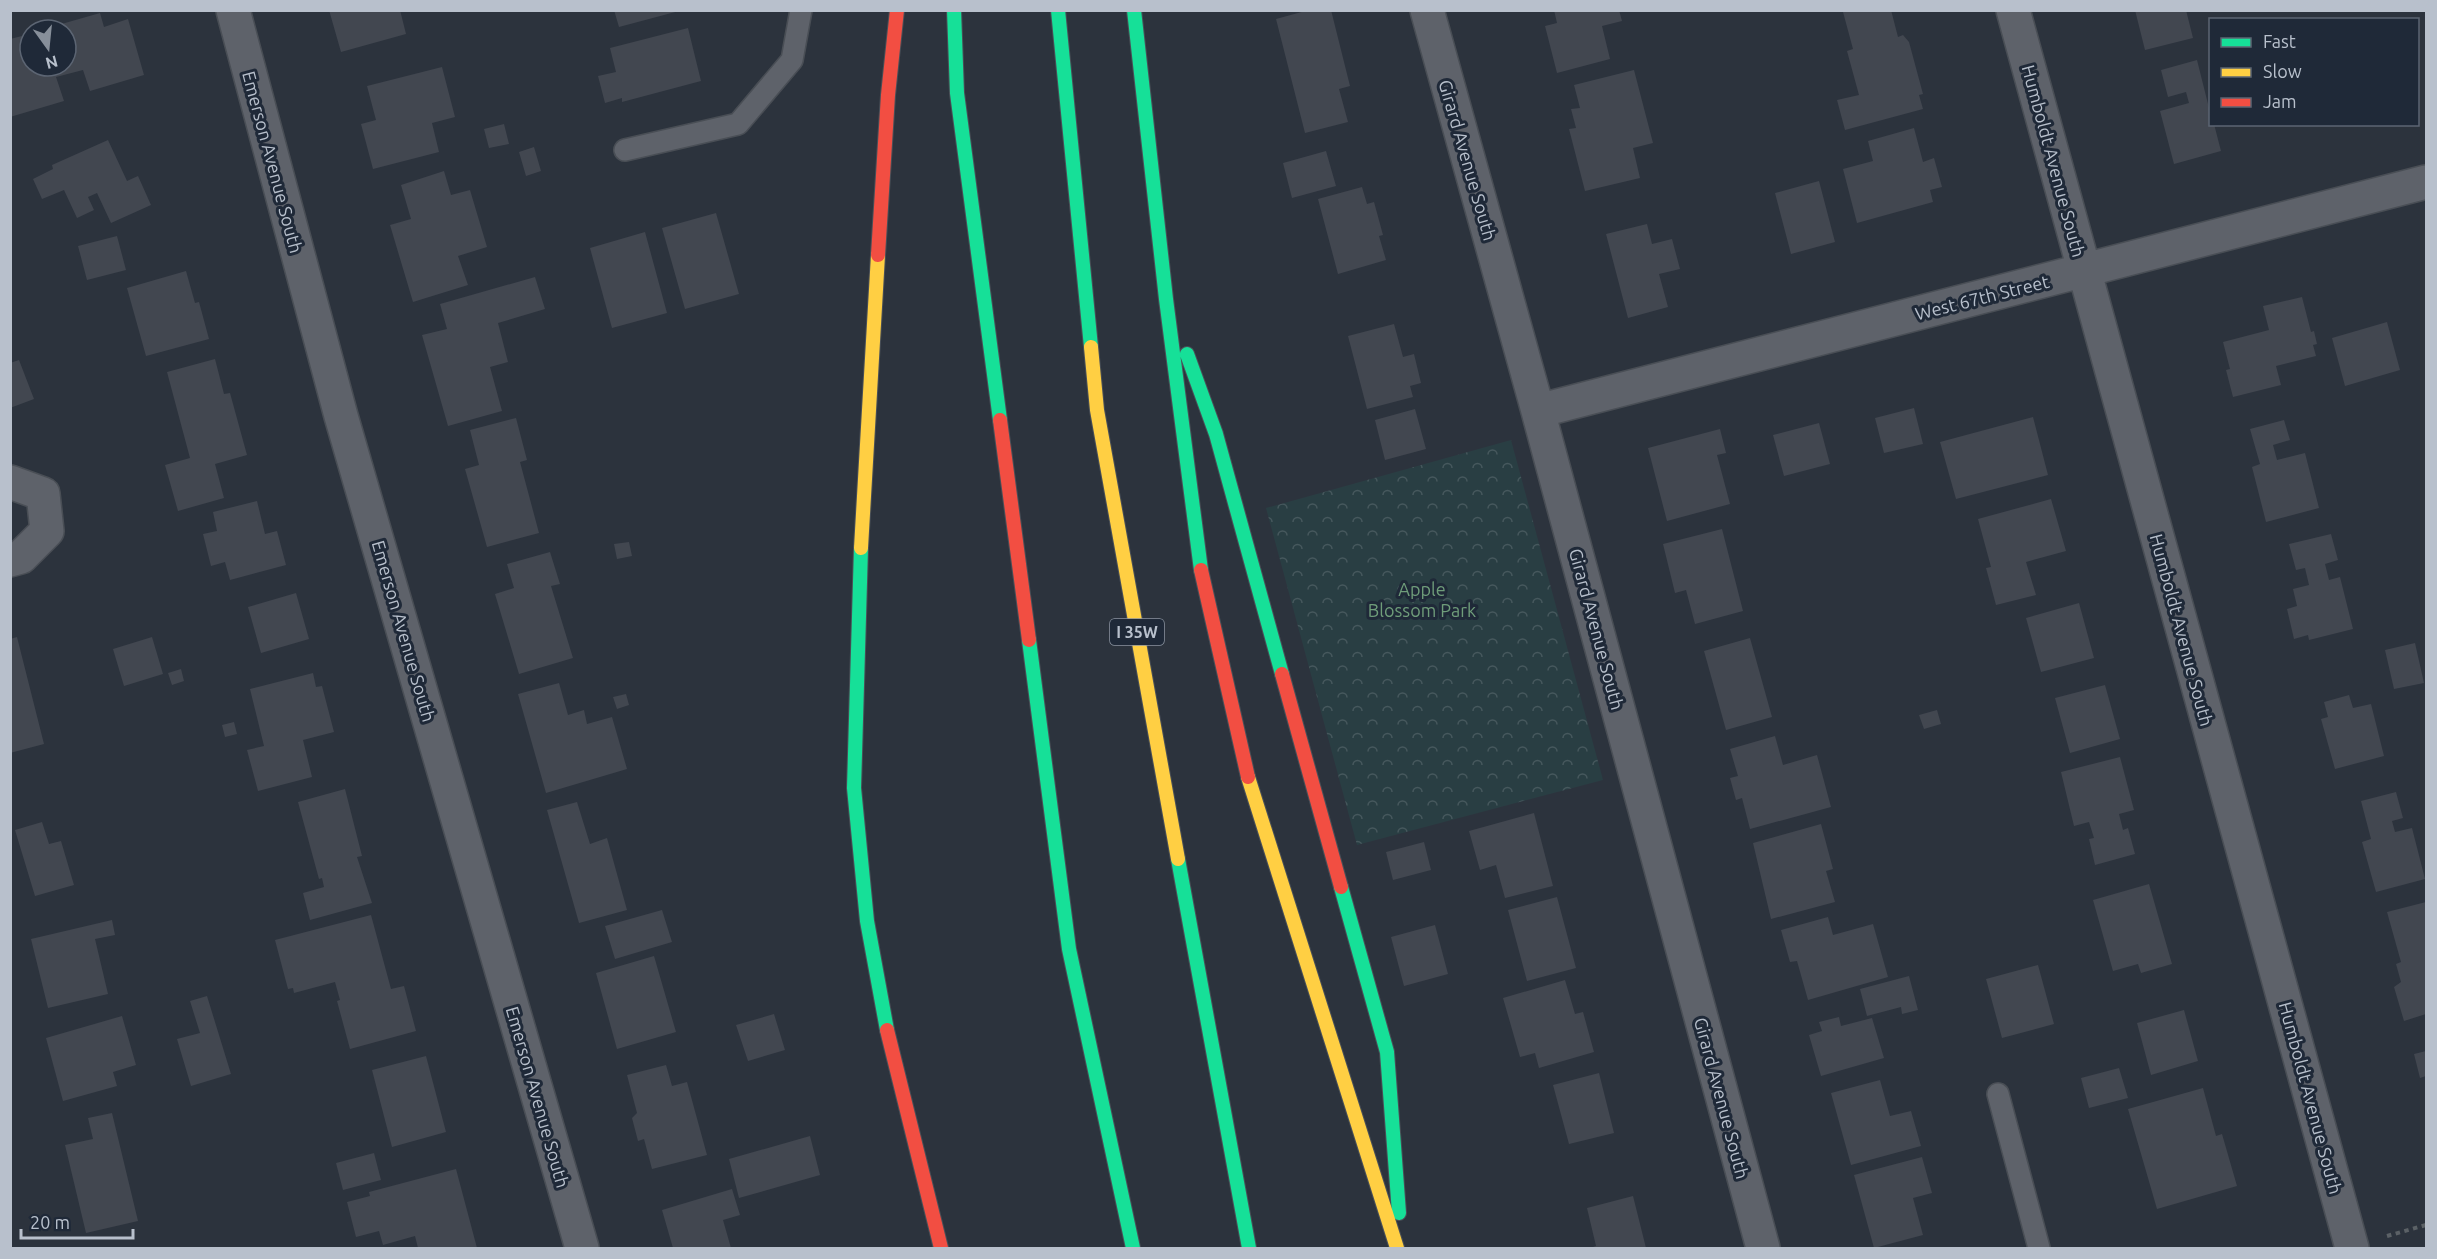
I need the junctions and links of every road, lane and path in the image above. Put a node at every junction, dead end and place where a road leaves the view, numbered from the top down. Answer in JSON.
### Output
{"nodes":[{"id":1,"x":232,"y":10,"type":"edge"},
{"id":2,"x":801,"y":10,"type":"edge"},
{"id":3,"x":897,"y":10,"type":"edge"},
{"id":4,"x":954,"y":10,"type":"edge"},
{"id":5,"x":1058,"y":10,"type":"edge"},
{"id":6,"x":1134,"y":10,"type":"edge"},
{"id":7,"x":1426,"y":10,"type":"edge"},
{"id":8,"x":2013,"y":10,"type":"edge"},
{"id":9,"x":625,"y":150,"type":"dead end"},
{"id":10,"x":2427,"y":182,"type":"edge"},
{"id":11,"x":2084,"y":271,"type":"junction"},
{"id":12,"x":1166,"y":299,"type":"junction"},
{"id":13,"x":1538,"y":411,"type":"junction"},
{"id":14,"x":10,"y":482,"type":"edge"},
{"id":15,"x":10,"y":560,"type":"edge"},
{"id":16,"x":1998,"y":1094,"type":"dead end"},
{"id":17,"x":582,"y":1248,"type":"edge"},
{"id":18,"x":941,"y":1248,"type":"edge"},
{"id":19,"x":1133,"y":1248,"type":"edge"},
{"id":20,"x":1249,"y":1248,"type":"edge"},
{"id":21,"x":1400,"y":1248,"type":"edge"},
{"id":22,"x":1763,"y":1248,"type":"edge"},
{"id":23,"x":2038,"y":1248,"type":"edge"},
{"id":24,"x":2352,"y":1248,"type":"edge"}],
"edges":[{"from":1,"to":17,"type":"street","name":"Emerson Avenue South"},
{"from":2,"to":9,"type":"lane"},
{"from":3,"to":18,"type":"highway"},
{"from":4,"to":19,"type":"highway"},
{"from":5,"to":20,"type":"highway","number":"I 35W"},
{"from":6,"to":12,"type":"highway"},
{"from":7,"to":13,"type":"street","name":"Girard Avenue South"},
{"from":8,"to":11,"type":"street","name":"Humboldt Avenue South"},
{"from":10,"to":11,"type":"street","name":"West 67th Street"},
{"from":11,"to":13,"type":"street","name":"West 67th Street"},
{"from":11,"to":24,"type":"street","name":"Humboldt Avenue South"},
{"from":12,"to":21,"type":"highway"},
{"from":12,"to":21,"type":"highway"},
{"from":13,"to":22,"type":"street","name":"Girard Avenue South"},
{"from":14,"to":15,"type":"street"},
{"from":16,"to":23,"type":"lane"}]}
